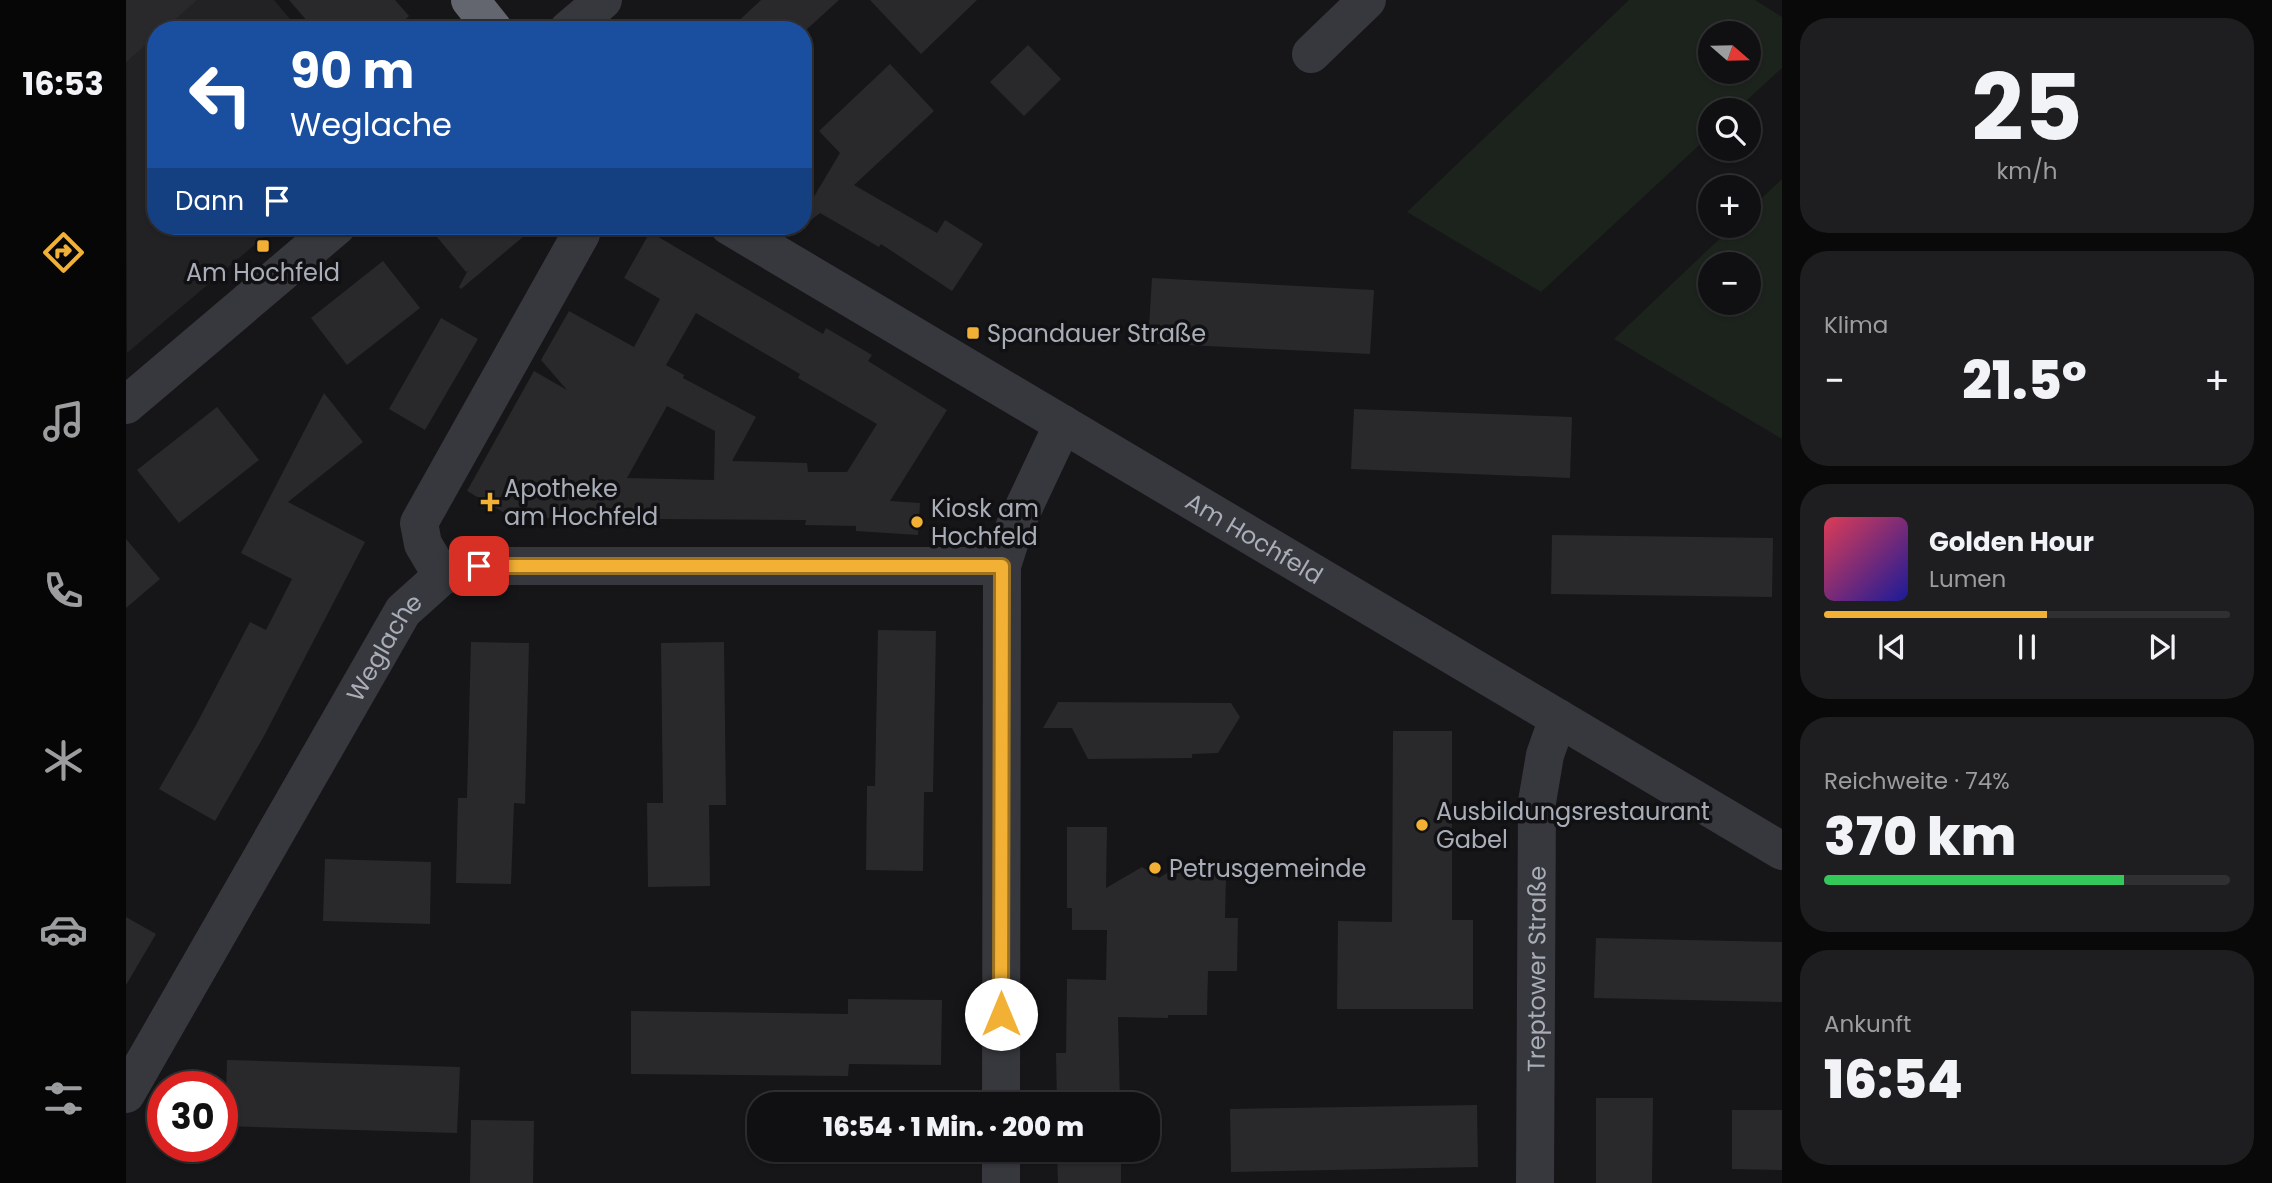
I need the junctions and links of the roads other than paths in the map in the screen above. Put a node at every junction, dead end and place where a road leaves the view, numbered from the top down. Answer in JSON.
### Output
{"nodes":[{"id":1,"x":470,"y":0,"type":"edge"},
{"id":2,"x":603,"y":0,"type":"edge"},
{"id":3,"x":1367,"y":0,"type":"edge"},
{"id":4,"x":487,"y":21,"type":"edge"},
{"id":5,"x":578,"y":21,"type":"edge"},
{"id":6,"x":1311,"y":54,"type":"dead end"},
{"id":7,"x":326,"y":235,"type":"edge"},
{"id":8,"x":579,"y":235,"type":"edge"},
{"id":9,"x":744,"y":235,"type":"edge"},
{"id":10,"x":126,"y":405,"type":"edge"},
{"id":11,"x":1063,"y":424,"type":"junction"},
{"id":12,"x":1002,"y":566,"type":"junction"},
{"id":13,"x":442,"y":576,"type":"junction"},
{"id":14,"x":1558,"y":718,"type":"junction"},
{"id":15,"x":1782,"y":851,"type":"edge"},
{"id":16,"x":1001,"y":1092,"type":"edge"},
{"id":17,"x":126,"y":1094,"type":"edge"},
{"id":18,"x":1001,"y":1162,"type":"edge"},
{"id":19,"x":1001,"y":1183,"type":"edge"},
{"id":20,"x":1535,"y":1183,"type":"edge"}],
"edges":[{"from":1,"to":4,"type":"highway"},
{"from":2,"to":5,"type":"street"},
{"from":3,"to":6,"type":"street"},
{"from":7,"to":10,"type":"street"},
{"from":8,"to":13,"type":"street"},
{"from":9,"to":11,"type":"street","name":"Am Hochfeld"},
{"from":11,"to":12,"type":"street"},
{"from":11,"to":14,"type":"street","name":"Am Hochfeld"},
{"from":12,"to":13,"type":"street","name":"Weglache"},
{"from":12,"to":16,"type":"street"},
{"from":13,"to":17,"type":"street","name":"Weglache"},
{"from":14,"to":15,"type":"street","name":"Am Hochfeld"},
{"from":14,"to":20,"type":"street","name":"Treptower Straße"},
{"from":18,"to":19,"type":"street"}]}
